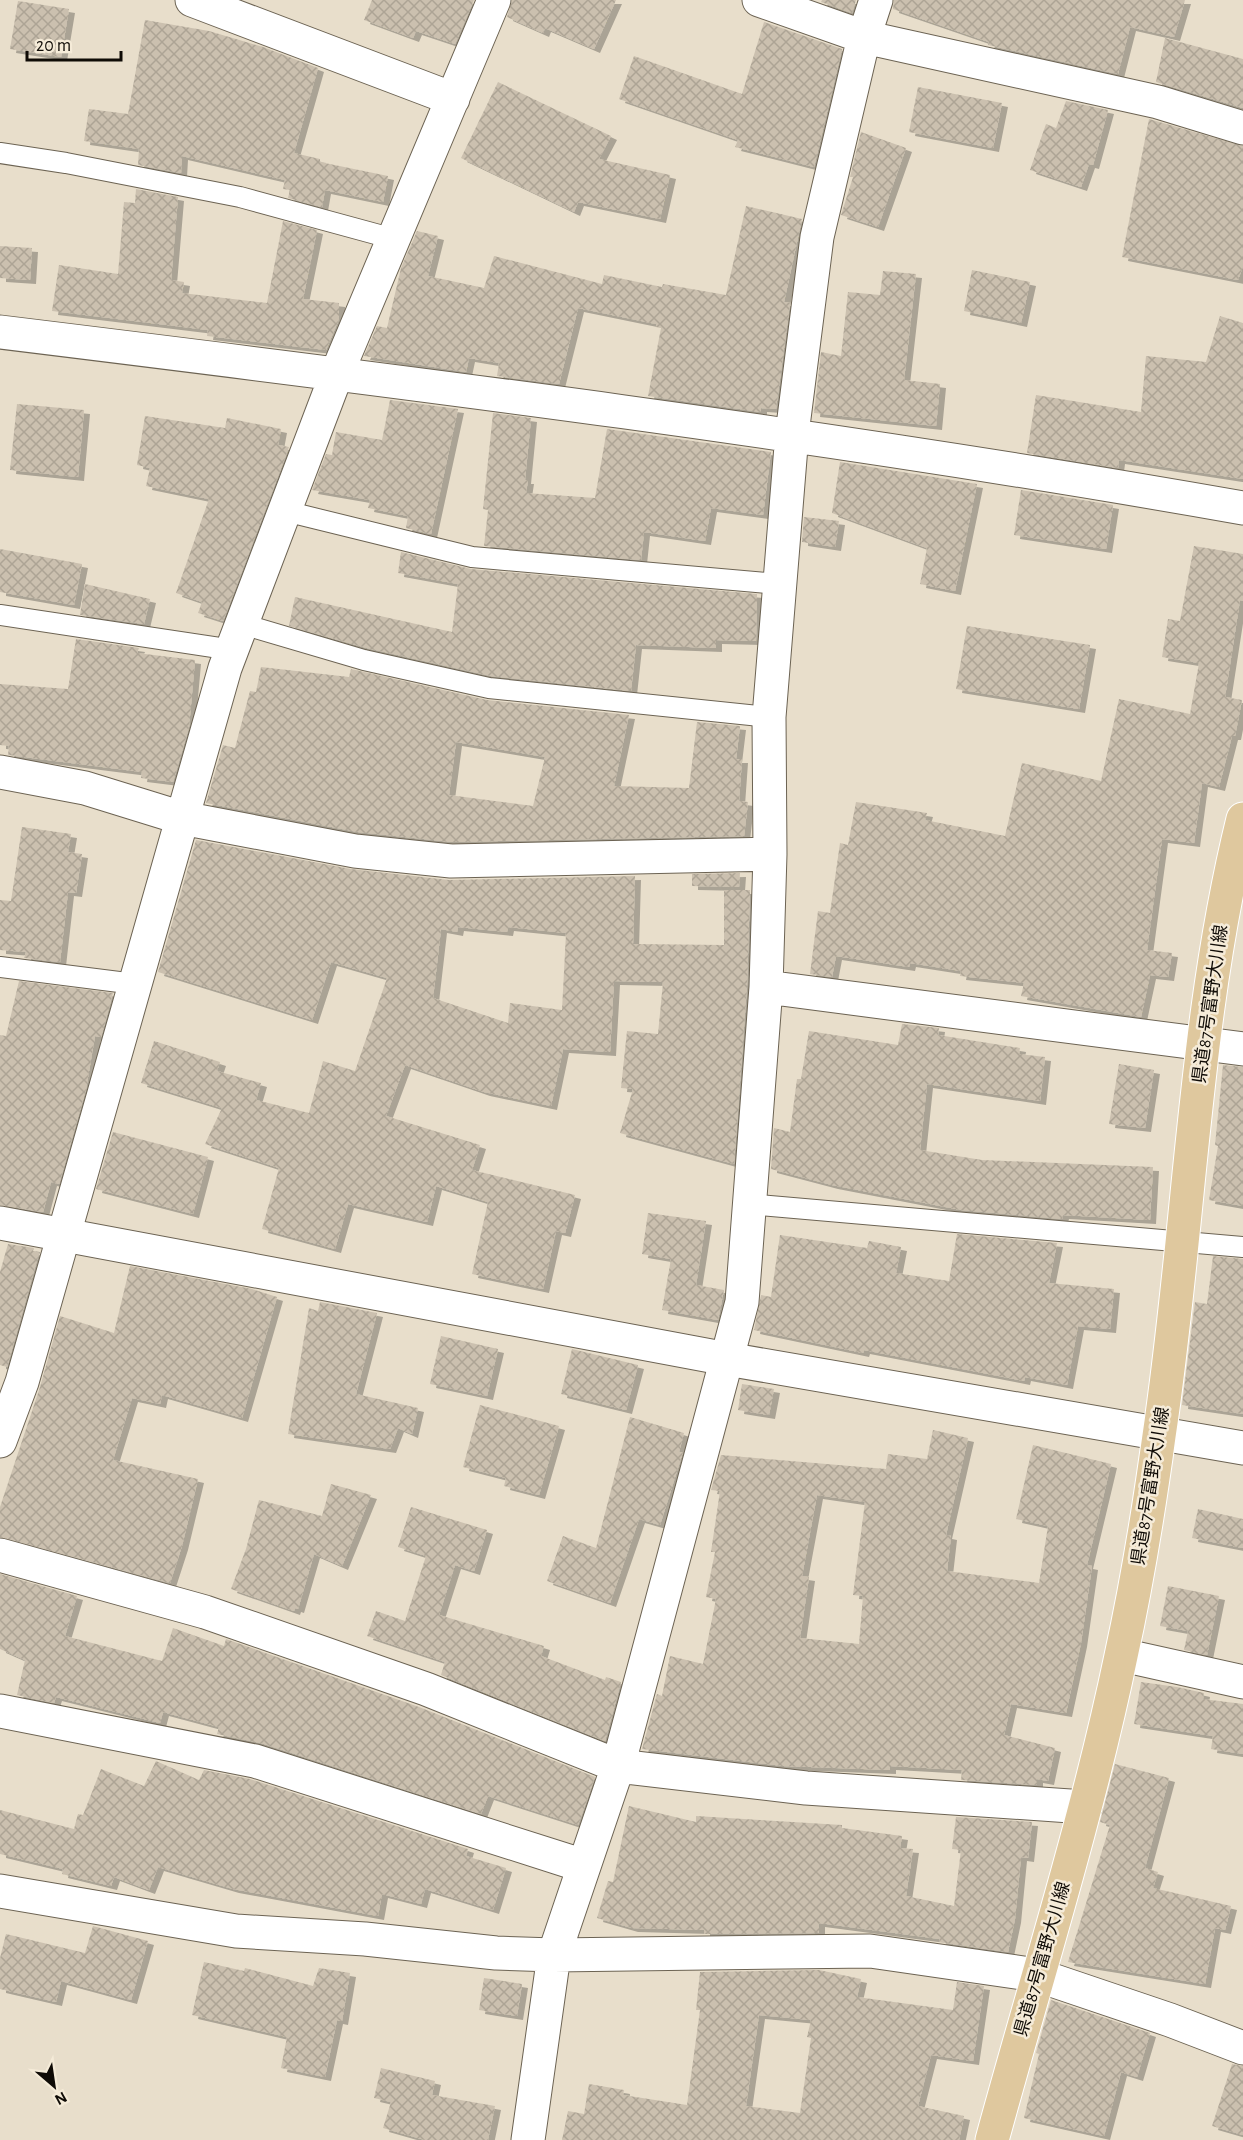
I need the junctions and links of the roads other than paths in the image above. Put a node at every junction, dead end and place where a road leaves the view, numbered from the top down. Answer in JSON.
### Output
{"nodes":[{"id":1,"x":192,"y":0,"type":"edge"},
{"id":2,"x":494,"y":0,"type":"edge"},
{"id":3,"x":759,"y":0,"type":"edge"},
{"id":4,"x":876,"y":0,"type":"edge"},
{"id":5,"x":864,"y":38,"type":"junction"},
{"id":6,"x":453,"y":99,"type":"junction"},
{"id":7,"x":1243,"y":128,"type":"edge"},
{"id":8,"x":0,"y":153,"type":"edge"},
{"id":9,"x":394,"y":239,"type":"junction"},
{"id":10,"x":0,"y":332,"type":"edge"},
{"id":11,"x":337,"y":373,"type":"junction"},
{"id":12,"x":792,"y":434,"type":"junction"},
{"id":13,"x":1243,"y":508,"type":"edge"},
{"id":14,"x":285,"y":511,"type":"junction"},
{"id":15,"x":778,"y":584,"type":"junction"},
{"id":16,"x":0,"y":615,"type":"edge"},
{"id":17,"x":237,"y":637,"type":"junction"},
{"id":18,"x":769,"y":717,"type":"junction"},
{"id":19,"x":0,"y":772,"type":"edge"},
{"id":20,"x":182,"y":818,"type":"junction"},
{"id":21,"x":1243,"y":819,"type":"edge"},
{"id":22,"x":770,"y":854,"type":"junction"},
{"id":23,"x":1238,"y":863,"type":"edge"},
{"id":24,"x":0,"y":968,"type":"edge"},
{"id":25,"x":135,"y":984,"type":"junction"},
{"id":26,"x":766,"y":987,"type":"junction"},
{"id":27,"x":1203,"y":1042,"type":"junction"},
{"id":28,"x":1243,"y":1049,"type":"edge"},
{"id":29,"x":748,"y":1204,"type":"junction"},
{"id":30,"x":0,"y":1223,"type":"edge"},
{"id":31,"x":63,"y":1234,"type":"junction"},
{"id":32,"x":1181,"y":1240,"type":"junction"},
{"id":33,"x":1243,"y":1247,"type":"edge"},
{"id":34,"x":727,"y":1359,"type":"junction"},
{"id":35,"x":1160,"y":1434,"type":"junction"},
{"id":36,"x":0,"y":1441,"type":"edge"},
{"id":37,"x":1243,"y":1448,"type":"edge"},
{"id":38,"x":0,"y":1555,"type":"edge"},
{"id":39,"x":1122,"y":1655,"type":"junction"},
{"id":40,"x":1243,"y":1682,"type":"edge"},
{"id":41,"x":0,"y":1711,"type":"edge"},
{"id":42,"x":618,"y":1766,"type":"junction"},
{"id":43,"x":1085,"y":1807,"type":"junction"},
{"id":44,"x":584,"y":1866,"type":"junction"},
{"id":45,"x":0,"y":1891,"type":"edge"},
{"id":46,"x":554,"y":1955,"type":"junction"},
{"id":47,"x":1037,"y":1975,"type":"junction"},
{"id":48,"x":1243,"y":2048,"type":"edge"},
{"id":49,"x":528,"y":2140,"type":"edge"},
{"id":50,"x":992,"y":2140,"type":"edge"}],
"edges":[{"from":1,"to":6,"type":"street"},
{"from":2,"to":6,"type":"street"},
{"from":3,"to":5,"type":"street"},
{"from":4,"to":5,"type":"street"},
{"from":5,"to":7,"type":"street"},
{"from":5,"to":12,"type":"street"},
{"from":6,"to":9,"type":"street"},
{"from":8,"to":9,"type":"lane"},
{"from":9,"to":11,"type":"street"},
{"from":10,"to":11,"type":"street"},
{"from":11,"to":12,"type":"street"},
{"from":11,"to":14,"type":"street"},
{"from":12,"to":13,"type":"street"},
{"from":12,"to":15,"type":"street"},
{"from":14,"to":15,"type":"lane"},
{"from":14,"to":17,"type":"street"},
{"from":15,"to":18,"type":"street"},
{"from":16,"to":17,"type":"lane"},
{"from":17,"to":18,"type":"lane"},
{"from":17,"to":20,"type":"street"},
{"from":18,"to":22,"type":"street"},
{"from":19,"to":20,"type":"street"},
{"from":20,"to":22,"type":"street"},
{"from":20,"to":25,"type":"street"},
{"from":21,"to":23,"type":"main road","name":"県道87号富野大川線"},
{"from":22,"to":26,"type":"street"},
{"from":23,"to":27,"type":"main road","name":"県道87号富野大川線"},
{"from":24,"to":25,"type":"lane"},
{"from":25,"to":31,"type":"street"},
{"from":26,"to":27,"type":"street"},
{"from":26,"to":29,"type":"street"},
{"from":27,"to":28,"type":"street"},
{"from":27,"to":32,"type":"main road","name":"県道87号富野大川線"},
{"from":29,"to":32,"type":"lane"},
{"from":29,"to":34,"type":"street"},
{"from":30,"to":31,"type":"street"},
{"from":31,"to":34,"type":"street"},
{"from":31,"to":36,"type":"street"},
{"from":32,"to":33,"type":"lane"},
{"from":32,"to":35,"type":"main road","name":"県道87号富野大川線"},
{"from":34,"to":35,"type":"street"},
{"from":34,"to":42,"type":"street"},
{"from":35,"to":37,"type":"street"},
{"from":35,"to":39,"type":"main road","name":"県道87号富野大川線"},
{"from":38,"to":42,"type":"street"},
{"from":39,"to":40,"type":"street"},
{"from":39,"to":43,"type":"main road","name":"県道87号富野大川線"},
{"from":41,"to":44,"type":"street"},
{"from":42,"to":43,"type":"street"},
{"from":42,"to":44,"type":"street"},
{"from":43,"to":47,"type":"main road","name":"県道87号富野大川線"},
{"from":44,"to":46,"type":"street"},
{"from":45,"to":46,"type":"street"},
{"from":46,"to":47,"type":"street"},
{"from":46,"to":49,"type":"street"},
{"from":47,"to":48,"type":"street"},
{"from":47,"to":50,"type":"main road","name":"県道87号富野大川線"}]}
